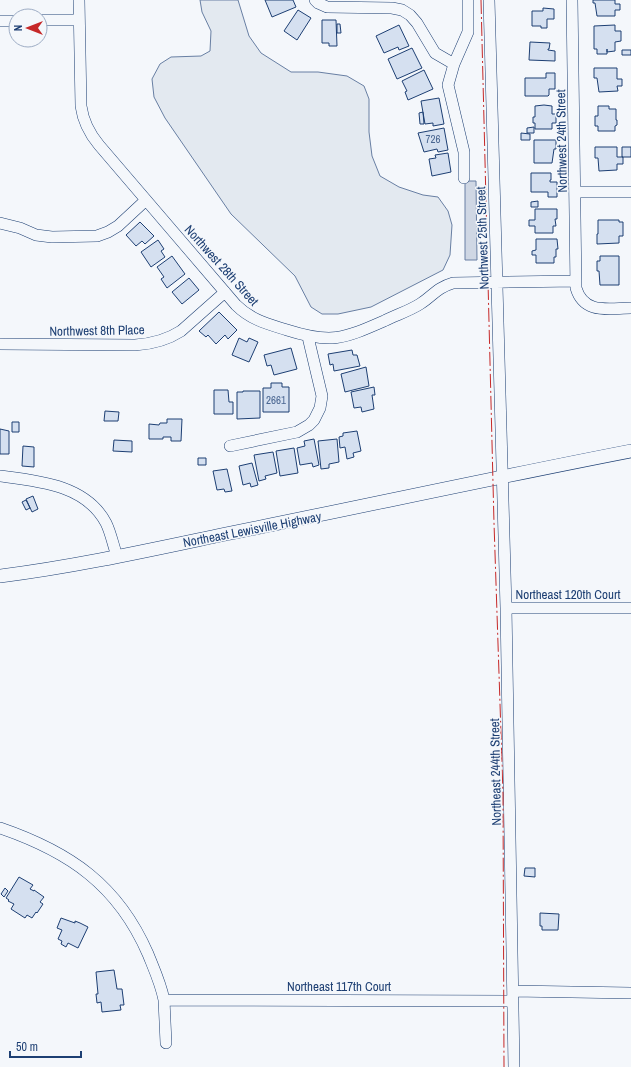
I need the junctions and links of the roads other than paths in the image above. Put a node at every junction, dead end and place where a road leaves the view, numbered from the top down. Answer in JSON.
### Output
{"nodes":[{"id":1,"x":79,"y":0,"type":"edge"},
{"id":2,"x":315,"y":0,"type":"edge"},
{"id":3,"x":468,"y":0,"type":"edge"},
{"id":4,"x":490,"y":0,"type":"edge"},
{"id":5,"x":572,"y":0,"type":"edge"},
{"id":6,"x":48,"y":20,"type":"edge"},
{"id":7,"x":79,"y":20,"type":"junction"},
{"id":8,"x":454,"y":64,"type":"junction"},
{"id":9,"x":464,"y":178,"type":"dead end"},
{"id":10,"x":576,"y":192,"type":"junction"},
{"id":11,"x":631,"y":192,"type":"edge"},
{"id":12,"x":146,"y":200,"type":"junction"},
{"id":13,"x":0,"y":223,"type":"edge"},
{"id":14,"x":576,"y":281,"type":"junction"},
{"id":15,"x":498,"y":283,"type":"junction"},
{"id":16,"x":225,"y":292,"type":"junction"},
{"id":17,"x":631,"y":308,"type":"edge"},
{"id":18,"x":308,"y":337,"type":"junction"},
{"id":19,"x":0,"y":344,"type":"edge"},
{"id":20,"x":230,"y":446,"type":"dead end"},
{"id":21,"x":631,"y":451,"type":"edge"},
{"id":22,"x":0,"y":476,"type":"edge"},
{"id":23,"x":503,"y":476,"type":"junction"},
{"id":24,"x":117,"y":556,"type":"junction"},
{"id":25,"x":0,"y":576,"type":"edge"},
{"id":26,"x":506,"y":608,"type":"junction"},
{"id":27,"x":631,"y":608,"type":"edge"},
{"id":28,"x":0,"y":828,"type":"edge"},
{"id":29,"x":631,"y":993,"type":"edge"},
{"id":30,"x":513,"y":996,"type":"junction"},
{"id":31,"x":164,"y":1000,"type":"junction"},
{"id":32,"x":166,"y":1042,"type":"dead end"},
{"id":33,"x":514,"y":1067,"type":"edge"}],
"edges":[{"from":1,"to":7,"type":"street","name":"Northwest 28th Street"},
{"from":2,"to":8,"type":"street"},
{"from":3,"to":8,"type":"street"},
{"from":4,"to":15,"type":"street","name":"Northwest 25th Street"},
{"from":5,"to":10,"type":"street","name":"Northwest 24th Street"},
{"from":6,"to":7,"type":"street"},
{"from":7,"to":12,"type":"street","name":"Northwest 28th Street"},
{"from":8,"to":9,"type":"street"},
{"from":10,"to":11,"type":"street"},
{"from":10,"to":14,"type":"street","name":"Northwest 24th Street"},
{"from":12,"to":13,"type":"street"},
{"from":12,"to":16,"type":"street","name":"Northwest 28th Street"},
{"from":14,"to":15,"type":"street","name":"Northwest 28th Street"},
{"from":14,"to":17,"type":"street","name":"Northwest 24th Street"},
{"from":15,"to":18,"type":"street","name":"Northwest 28th Street"},
{"from":15,"to":23,"type":"street","name":"Northwest 25th Street"},
{"from":16,"to":18,"type":"street","name":"Northwest 28th Street"},
{"from":16,"to":19,"type":"street","name":"Northwest 8th Place"},
{"from":18,"to":20,"type":"street"},
{"from":21,"to":23,"type":"main road","name":"Northeast Lewisville Highway"},
{"from":22,"to":24,"type":"street"},
{"from":23,"to":24,"type":"main road","name":"Northeast Lewisville Highway"},
{"from":23,"to":26,"type":"street","name":"Northeast 244th Street"},
{"from":24,"to":25,"type":"main road","name":"Northeast Lewisville Highway"},
{"from":26,"to":27,"type":"street","name":"Northeast 120th Court"},
{"from":26,"to":30,"type":"street","name":"Northeast 244th Street"},
{"from":28,"to":31,"type":"street"},
{"from":29,"to":30,"type":"street","name":"Northeast 117th Court"},
{"from":30,"to":31,"type":"street","name":"Northeast 117th Court"},
{"from":30,"to":33,"type":"street","name":"Northeast 244th Street"},
{"from":31,"to":32,"type":"street"}]}
